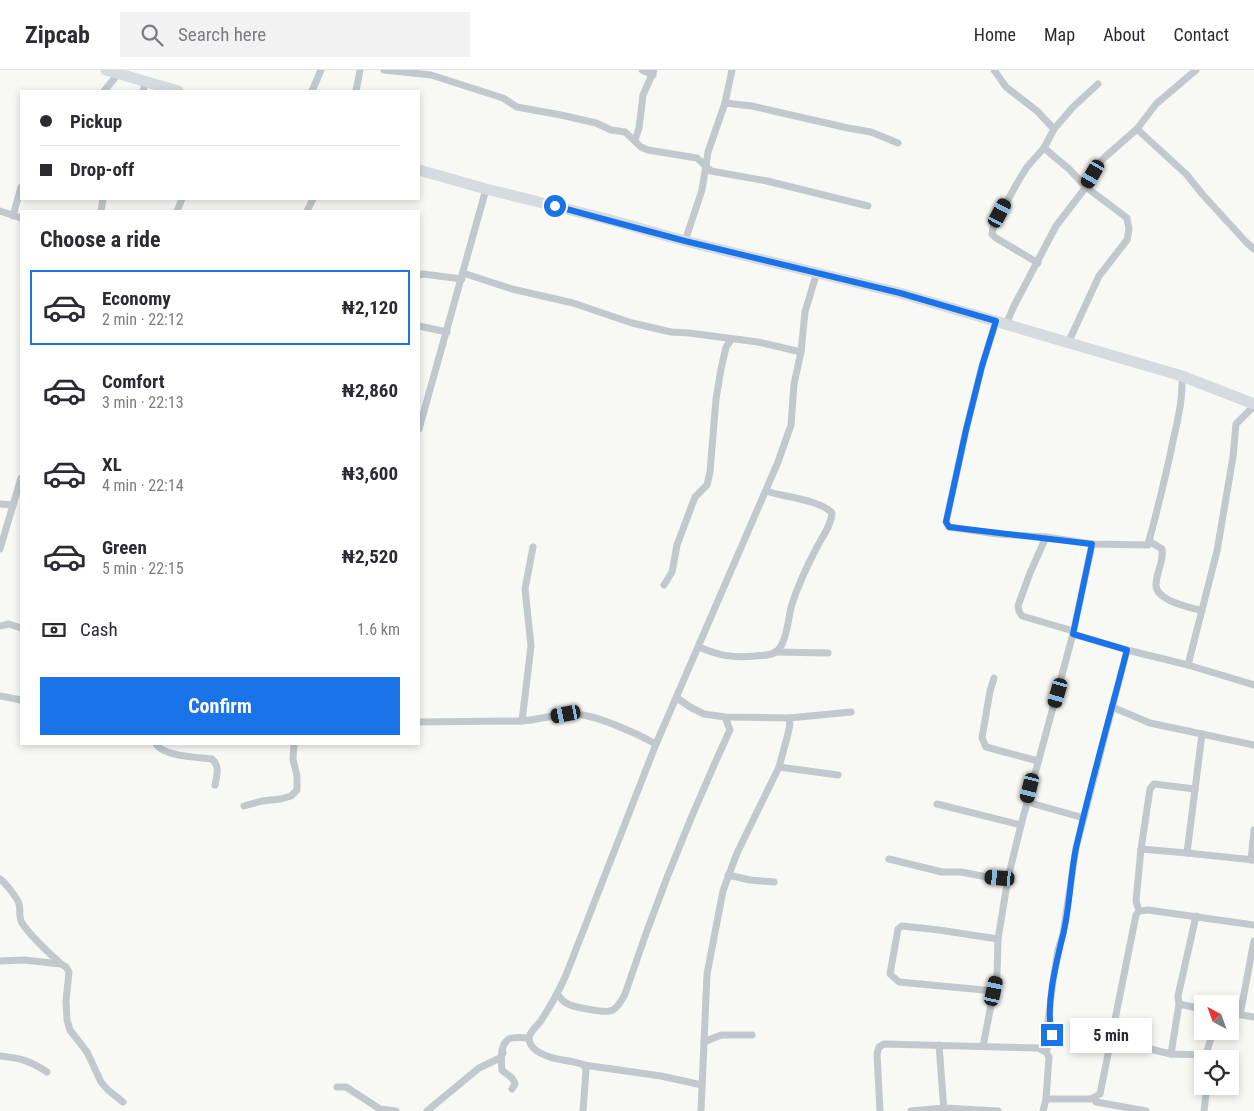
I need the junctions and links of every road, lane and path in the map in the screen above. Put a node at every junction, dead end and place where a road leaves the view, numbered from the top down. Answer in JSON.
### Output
{"nodes":[{"id":1,"x":106,"y":70,"type":"edge"},
{"id":2,"x":321,"y":70,"type":"edge"},
{"id":3,"x":360,"y":70,"type":"edge"},
{"id":4,"x":384,"y":70,"type":"edge"},
{"id":5,"x":642,"y":70,"type":"edge"},
{"id":6,"x":732,"y":70,"type":"edge"},
{"id":7,"x":994,"y":70,"type":"edge"},
{"id":8,"x":1000,"y":70,"type":"edge"},
{"id":9,"x":1196,"y":70,"type":"edge"},
{"id":10,"x":431,"y":72,"type":"edge"},
{"id":11,"x":654,"y":72,"type":"edge"},
{"id":12,"x":125,"y":73,"type":"edge"},
{"id":13,"x":1098,"y":84,"type":"dead end"},
{"id":14,"x":144,"y":86,"type":"edge"},
{"id":15,"x":1006,"y":87,"type":"junction"},
{"id":16,"x":105,"y":90,"type":"edge"},
{"id":17,"x":171,"y":90,"type":"edge"},
{"id":18,"x":312,"y":90,"type":"edge"},
{"id":19,"x":356,"y":90,"type":"edge"},
{"id":20,"x":725,"y":103,"type":"junction"},
{"id":21,"x":1054,"y":129,"type":"junction"},
{"id":22,"x":1137,"y":129,"type":"junction"},
{"id":23,"x":635,"y":140,"type":"junction"},
{"id":24,"x":898,"y":143,"type":"dead end"},
{"id":25,"x":1044,"y":148,"type":"junction"},
{"id":26,"x":706,"y":165,"type":"junction"},
{"id":27,"x":420,"y":170,"type":"edge"},
{"id":28,"x":1086,"y":187,"type":"junction"},
{"id":29,"x":486,"y":189,"type":"junction"},
{"id":30,"x":20,"y":191,"type":"edge"},
{"id":31,"x":868,"y":206,"type":"dead end"},
{"id":32,"x":0,"y":211,"type":"edge"},
{"id":33,"x":13,"y":216,"type":"junction"},
{"id":34,"x":20,"y":218,"type":"edge"},
{"id":35,"x":685,"y":241,"type":"junction"},
{"id":36,"x":1254,"y":249,"type":"edge"},
{"id":37,"x":1038,"y":263,"type":"junction"},
{"id":38,"x":817,"y":272,"type":"junction"},
{"id":39,"x":420,"y":273,"type":"edge"},
{"id":40,"x":462,"y":276,"type":"junction"},
{"id":41,"x":1001,"y":323,"type":"junction"},
{"id":42,"x":420,"y":326,"type":"edge"},
{"id":43,"x":447,"y":332,"type":"junction"},
{"id":44,"x":731,"y":340,"type":"junction"},
{"id":45,"x":1068,"y":343,"type":"junction"},
{"id":46,"x":801,"y":352,"type":"junction"},
{"id":47,"x":1182,"y":376,"type":"junction"},
{"id":48,"x":1254,"y":405,"type":"edge"},
{"id":49,"x":420,"y":426,"type":"edge"},
{"id":50,"x":20,"y":481,"type":"edge"},
{"id":51,"x":766,"y":491,"type":"junction"},
{"id":52,"x":0,"y":504,"type":"edge"},
{"id":53,"x":13,"y":505,"type":"junction"},
{"id":54,"x":1046,"y":538,"type":"junction"},
{"id":55,"x":1149,"y":541,"type":"junction"},
{"id":56,"x":1092,"y":544,"type":"junction"},
{"id":57,"x":533,"y":548,"type":"dead end"},
{"id":58,"x":0,"y":549,"type":"edge"},
{"id":59,"x":664,"y":585,"type":"dead end"},
{"id":60,"x":1202,"y":611,"type":"junction"},
{"id":61,"x":0,"y":626,"type":"edge"},
{"id":62,"x":20,"y":628,"type":"edge"},
{"id":63,"x":1073,"y":632,"type":"junction"},
{"id":64,"x":699,"y":647,"type":"junction"},
{"id":65,"x":1127,"y":650,"type":"junction"},
{"id":66,"x":775,"y":652,"type":"junction"},
{"id":67,"x":828,"y":653,"type":"dead end"},
{"id":68,"x":1188,"y":664,"type":"junction"},
{"id":69,"x":994,"y":678,"type":"dead end"},
{"id":70,"x":1254,"y":685,"type":"edge"},
{"id":71,"x":0,"y":696,"type":"edge"},
{"id":72,"x":677,"y":698,"type":"junction"},
{"id":73,"x":20,"y":700,"type":"edge"},
{"id":74,"x":1112,"y":708,"type":"junction"},
{"id":75,"x":851,"y":712,"type":"dead end"},
{"id":76,"x":725,"y":717,"type":"junction"},
{"id":77,"x":788,"y":718,"type":"junction"},
{"id":78,"x":522,"y":721,"type":"junction"},
{"id":79,"x":420,"y":722,"type":"edge"},
{"id":80,"x":1202,"y":734,"type":"junction"},
{"id":81,"x":656,"y":744,"type":"junction"},
{"id":82,"x":157,"y":745,"type":"edge"},
{"id":83,"x":294,"y":745,"type":"edge"},
{"id":84,"x":1254,"y":745,"type":"edge"},
{"id":85,"x":1038,"y":761,"type":"junction"},
{"id":86,"x":779,"y":767,"type":"junction"},
{"id":87,"x":838,"y":775,"type":"dead end"},
{"id":88,"x":215,"y":785,"type":"dead end"},
{"id":89,"x":1195,"y":789,"type":"junction"},
{"id":90,"x":1027,"y":802,"type":"junction"},
{"id":91,"x":937,"y":804,"type":"dead end"},
{"id":92,"x":244,"y":806,"type":"dead end"},
{"id":93,"x":1084,"y":818,"type":"junction"},
{"id":94,"x":1020,"y":824,"type":"junction"},
{"id":95,"x":1254,"y":830,"type":"edge"},
{"id":96,"x":1141,"y":849,"type":"junction"},
{"id":97,"x":1187,"y":852,"type":"junction"},
{"id":98,"x":889,"y":859,"type":"dead end"},
{"id":99,"x":1253,"y":860,"type":"edge"},
{"id":100,"x":728,"y":875,"type":"junction"},
{"id":101,"x":1008,"y":878,"type":"junction"},
{"id":102,"x":0,"y":879,"type":"edge"},
{"id":103,"x":774,"y":882,"type":"dead end"},
{"id":104,"x":1139,"y":911,"type":"junction"},
{"id":105,"x":1196,"y":916,"type":"junction"},
{"id":106,"x":1254,"y":924,"type":"edge"},
{"id":107,"x":998,"y":939,"type":"junction"},
{"id":108,"x":1254,"y":942,"type":"edge"},
{"id":109,"x":0,"y":961,"type":"edge"},
{"id":110,"x":61,"y":964,"type":"junction"},
{"id":111,"x":994,"y":991,"type":"junction"},
{"id":112,"x":557,"y":994,"type":"junction"},
{"id":113,"x":1179,"y":1004,"type":"junction"},
{"id":114,"x":1194,"y":1007,"type":"edge"},
{"id":115,"x":1240,"y":1015,"type":"joint"},
{"id":116,"x":1254,"y":1017,"type":"edge"},
{"id":117,"x":752,"y":1034,"type":"dead end"},
{"id":118,"x":529,"y":1038,"type":"junction"},
{"id":119,"x":1111,"y":1040,"type":"junction"},
{"id":120,"x":704,"y":1042,"type":"junction"},
{"id":121,"x":939,"y":1045,"type":"junction"},
{"id":122,"x":982,"y":1046,"type":"junction"},
{"id":123,"x":1046,"y":1052,"type":"junction"},
{"id":124,"x":503,"y":1053,"type":"junction"},
{"id":125,"x":1171,"y":1054,"type":"junction"},
{"id":126,"x":0,"y":1056,"type":"edge"},
{"id":127,"x":1194,"y":1056,"type":"edge"},
{"id":128,"x":584,"y":1065,"type":"junction"},
{"id":129,"x":47,"y":1072,"type":"dead end"},
{"id":130,"x":702,"y":1085,"type":"junction"},
{"id":131,"x":336,"y":1087,"type":"dead end"},
{"id":132,"x":512,"y":1089,"type":"dead end"},
{"id":133,"x":1206,"y":1095,"type":"edge"},
{"id":134,"x":1046,"y":1099,"type":"junction"},
{"id":135,"x":1097,"y":1100,"type":"junction"},
{"id":136,"x":123,"y":1102,"type":"dead end"},
{"id":137,"x":944,"y":1110,"type":"edge"},
{"id":138,"x":396,"y":1111,"type":"edge"},
{"id":139,"x":427,"y":1111,"type":"edge"},
{"id":140,"x":584,"y":1111,"type":"edge"},
{"id":141,"x":701,"y":1111,"type":"edge"},
{"id":142,"x":880,"y":1111,"type":"edge"},
{"id":143,"x":911,"y":1111,"type":"edge"},
{"id":144,"x":998,"y":1111,"type":"edge"},
{"id":145,"x":1043,"y":1111,"type":"edge"},
{"id":146,"x":1095,"y":1111,"type":"edge"},
{"id":147,"x":1146,"y":1111,"type":"edge"},
{"id":148,"x":1204,"y":1111,"type":"edge"}],
"edges":[{"from":1,"to":12,"type":"main road"},
{"from":2,"to":18,"type":"street"},
{"from":3,"to":19,"type":"street"},
{"from":4,"to":10,"type":"street"},
{"from":5,"to":11,"type":"street"},
{"from":6,"to":20,"type":"street"},
{"from":7,"to":15,"type":"street"},
{"from":8,"to":15,"type":"street"},
{"from":9,"to":22,"type":"street"},
{"from":10,"to":23,"type":"street"},
{"from":11,"to":23,"type":"street"},
{"from":12,"to":14,"type":"main road"},
{"from":12,"to":16,"type":"street"},
{"from":13,"to":21,"type":"street"},
{"from":14,"to":17,"type":"main road"},
{"from":15,"to":21,"type":"street"},
{"from":20,"to":24,"type":"street"},
{"from":20,"to":26,"type":"street"},
{"from":21,"to":25,"type":"street"},
{"from":22,"to":28,"type":"street"},
{"from":22,"to":36,"type":"street"},
{"from":23,"to":26,"type":"street"},
{"from":25,"to":28,"type":"street"},
{"from":25,"to":37,"type":"street"},
{"from":26,"to":31,"type":"street"},
{"from":26,"to":35,"type":"street"},
{"from":27,"to":29,"type":"main road"},
{"from":28,"to":37,"type":"street"},
{"from":28,"to":45,"type":"street"},
{"from":29,"to":35,"type":"main road"},
{"from":29,"to":40,"type":"street"},
{"from":30,"to":33,"type":"street"},
{"from":32,"to":33,"type":"street"},
{"from":33,"to":34,"type":"street"},
{"from":35,"to":38,"type":"main road"},
{"from":37,"to":41,"type":"street"},
{"from":38,"to":41,"type":"main road"},
{"from":38,"to":46,"type":"street"},
{"from":39,"to":40,"type":"street"},
{"from":40,"to":43,"type":"street"},
{"from":40,"to":44,"type":"street"},
{"from":41,"to":45,"type":"main road"},
{"from":41,"to":54,"type":"street"},
{"from":42,"to":43,"type":"street"},
{"from":43,"to":49,"type":"street"},
{"from":44,"to":46,"type":"street"},
{"from":44,"to":59,"type":"street"},
{"from":45,"to":47,"type":"main road"},
{"from":46,"to":51,"type":"street"},
{"from":47,"to":48,"type":"main road"},
{"from":47,"to":55,"type":"street"},
{"from":48,"to":60,"type":"street"},
{"from":50,"to":53,"type":"street"},
{"from":51,"to":64,"type":"street"},
{"from":51,"to":66,"type":"street"},
{"from":52,"to":53,"type":"street"},
{"from":53,"to":58,"type":"street"},
{"from":54,"to":56,"type":"street"},
{"from":54,"to":63,"type":"street"},
{"from":55,"to":56,"type":"street"},
{"from":55,"to":60,"type":"street"},
{"from":56,"to":63,"type":"street"},
{"from":57,"to":78,"type":"street"},
{"from":60,"to":68,"type":"street"},
{"from":61,"to":62,"type":"street"},
{"from":63,"to":65,"type":"street"},
{"from":63,"to":85,"type":"street"},
{"from":64,"to":66,"type":"street"},
{"from":64,"to":72,"type":"street"},
{"from":65,"to":68,"type":"street"},
{"from":65,"to":74,"type":"street"},
{"from":66,"to":67,"type":"street"},
{"from":68,"to":70,"type":"street"},
{"from":69,"to":85,"type":"street"},
{"from":71,"to":73,"type":"street"},
{"from":72,"to":76,"type":"street"},
{"from":72,"to":81,"type":"street"},
{"from":74,"to":80,"type":"street"},
{"from":74,"to":93,"type":"street"},
{"from":75,"to":77,"type":"street"},
{"from":76,"to":77,"type":"street"},
{"from":76,"to":112,"type":"street"},
{"from":77,"to":86,"type":"street"},
{"from":78,"to":79,"type":"street"},
{"from":78,"to":81,"type":"street"},
{"from":80,"to":84,"type":"street"},
{"from":80,"to":89,"type":"street"},
{"from":81,"to":112,"type":"street"},
{"from":82,"to":88,"type":"street"},
{"from":83,"to":92,"type":"street"},
{"from":85,"to":90,"type":"street"},
{"from":86,"to":87,"type":"street"},
{"from":86,"to":100,"type":"street"},
{"from":89,"to":96,"type":"street"},
{"from":89,"to":97,"type":"street"},
{"from":90,"to":93,"type":"street"},
{"from":90,"to":94,"type":"street"},
{"from":91,"to":94,"type":"street"},
{"from":93,"to":123,"type":"street"},
{"from":94,"to":101,"type":"street"},
{"from":95,"to":99,"type":"street"},
{"from":96,"to":97,"type":"street"},
{"from":96,"to":104,"type":"street"},
{"from":97,"to":99,"type":"street"},
{"from":98,"to":101,"type":"street"},
{"from":100,"to":103,"type":"street"},
{"from":100,"to":120,"type":"street"},
{"from":101,"to":107,"type":"street"},
{"from":102,"to":110,"type":"street"},
{"from":104,"to":105,"type":"street"},
{"from":104,"to":119,"type":"street"},
{"from":105,"to":106,"type":"street"},
{"from":105,"to":113,"type":"street"},
{"from":107,"to":111,"type":"street"},
{"from":107,"to":111,"type":"street"},
{"from":108,"to":115,"type":"street"},
{"from":109,"to":110,"type":"street"},
{"from":110,"to":136,"type":"street"},
{"from":111,"to":122,"type":"street"},
{"from":112,"to":118,"type":"street"},
{"from":113,"to":114,"type":"street"},
{"from":113,"to":125,"type":"street"},
{"from":115,"to":116,"type":"street"},
{"from":117,"to":120,"type":"street"},
{"from":118,"to":124,"type":"street"},
{"from":118,"to":128,"type":"street"},
{"from":119,"to":125,"type":"street"},
{"from":119,"to":135,"type":"street"},
{"from":120,"to":130,"type":"street"},
{"from":121,"to":122,"type":"street"},
{"from":121,"to":137,"type":"street"},
{"from":121,"to":142,"type":"street"},
{"from":122,"to":123,"type":"street"},
{"from":123,"to":134,"type":"street"},
{"from":124,"to":132,"type":"street"},
{"from":124,"to":139,"type":"street"},
{"from":125,"to":127,"type":"street"},
{"from":126,"to":129,"type":"street"},
{"from":128,"to":130,"type":"street"},
{"from":128,"to":140,"type":"street"},
{"from":130,"to":141,"type":"street"},
{"from":131,"to":138,"type":"street"},
{"from":133,"to":148,"type":"street"},
{"from":134,"to":135,"type":"street"},
{"from":134,"to":145,"type":"street"},
{"from":135,"to":146,"type":"street"},
{"from":135,"to":147,"type":"street"},
{"from":137,"to":143,"type":"street"},
{"from":137,"to":144,"type":"street"}]}
